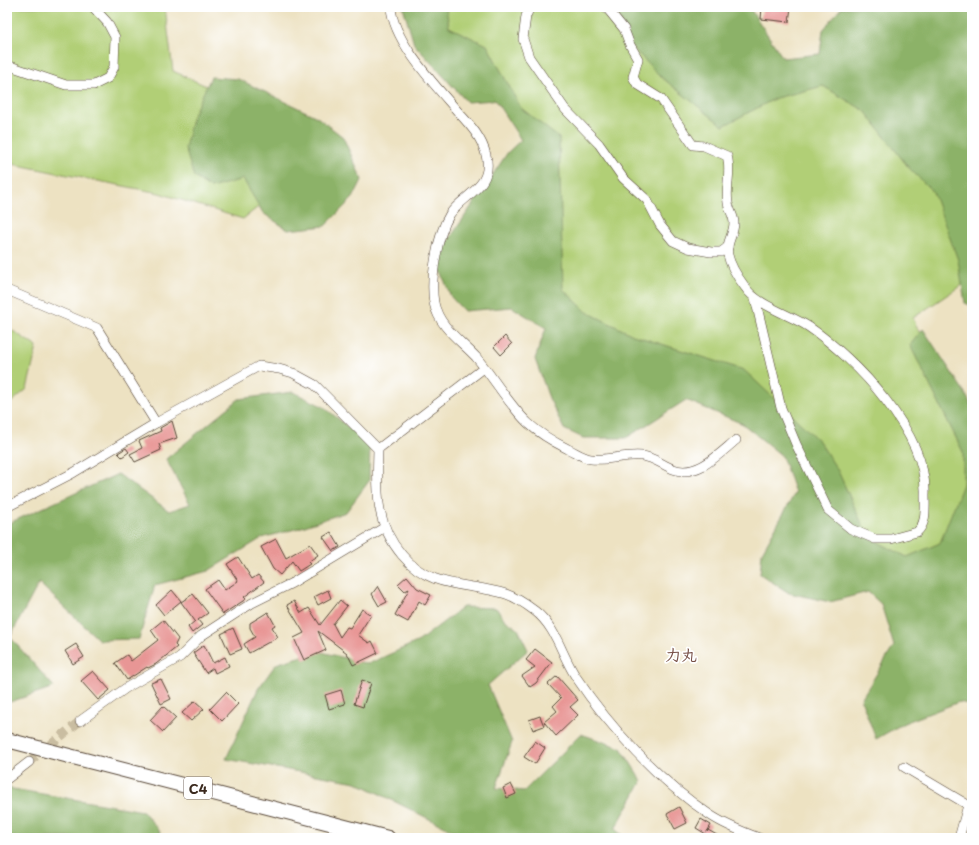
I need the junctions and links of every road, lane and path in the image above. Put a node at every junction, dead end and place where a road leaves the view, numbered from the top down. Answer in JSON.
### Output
{"nodes":[{"id":1,"x":93,"y":7,"type":"edge"},
{"id":2,"x":391,"y":7,"type":"edge"},
{"id":3,"x":530,"y":7,"type":"edge"},
{"id":4,"x":606,"y":7,"type":"edge"},
{"id":5,"x":7,"y":65,"type":"edge"},
{"id":6,"x":728,"y":247,"type":"junction"},
{"id":7,"x":7,"y":290,"type":"edge"},
{"id":8,"x":755,"y":298,"type":"junction"},
{"id":9,"x":484,"y":368,"type":"junction"},
{"id":10,"x":156,"y":423,"type":"junction"},
{"id":11,"x":736,"y":440,"type":"dead end"},
{"id":12,"x":378,"y":449,"type":"junction"},
{"id":13,"x":7,"y":507,"type":"edge"},
{"id":14,"x":385,"y":527,"type":"junction"},
{"id":15,"x":80,"y":721,"type":"tunnel mouth"},
{"id":16,"x":7,"y":740,"type":"edge"},
{"id":17,"x":28,"y":762,"type":"tunnel mouth"},
{"id":18,"x":904,"y":767,"type":"dead end"},
{"id":19,"x":7,"y":779,"type":"edge"},
{"id":20,"x":388,"y":838,"type":"edge"},
{"id":21,"x":759,"y":838,"type":"edge"},
{"id":22,"x":959,"y":838,"type":"edge"}],
"edges":[{"from":1,"to":5,"type":"street"},
{"from":2,"to":9,"type":"street"},
{"from":3,"to":6,"type":"street"},
{"from":4,"to":6,"type":"street"},
{"from":6,"to":8,"type":"street"},
{"from":7,"to":10,"type":"street"},
{"from":8,"to":8,"type":"street"},
{"from":9,"to":11,"type":"street"},
{"from":9,"to":12,"type":"street"},
{"from":10,"to":12,"type":"street"},
{"from":10,"to":13,"type":"street"},
{"from":12,"to":14,"type":"street"},
{"from":14,"to":15,"type":"street"},
{"from":14,"to":21,"type":"street"},
{"from":16,"to":20,"type":"highway","number":"C4"},
{"from":17,"to":19,"type":"street"},
{"from":18,"to":22,"type":"street"}]}
